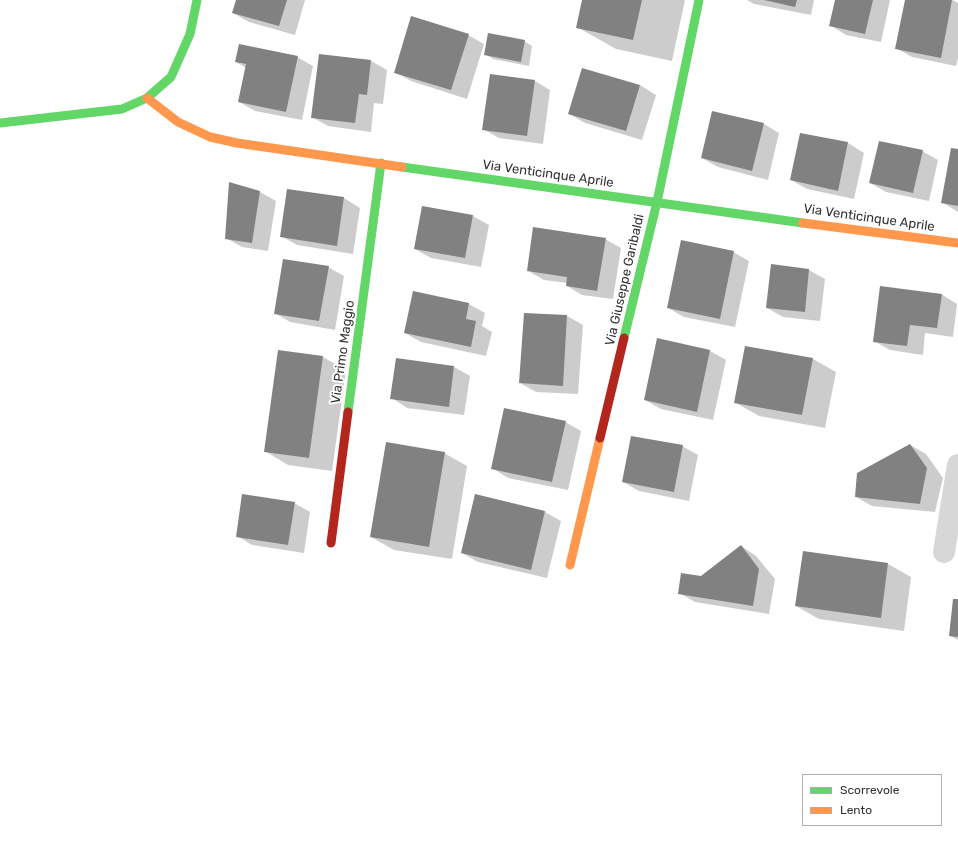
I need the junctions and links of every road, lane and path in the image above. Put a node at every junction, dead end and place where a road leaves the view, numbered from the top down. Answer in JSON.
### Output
{"nodes":[{"id":1,"x":197,"y":0,"type":"edge"},
{"id":2,"x":700,"y":0,"type":"edge"},
{"id":3,"x":147,"y":98,"type":"junction"},
{"id":4,"x":0,"y":123,"type":"edge"},
{"id":5,"x":381,"y":164,"type":"junction"},
{"id":6,"x":657,"y":202,"type":"junction"},
{"id":7,"x":958,"y":243,"type":"edge"},
{"id":8,"x":958,"y":465,"type":"edge"},
{"id":9,"x":330,"y":543,"type":"dead end"},
{"id":10,"x":944,"y":552,"type":"dead end"},
{"id":11,"x":570,"y":565,"type":"dead end"}],
"edges":[{"from":1,"to":3,"type":"street"},
{"from":2,"to":6,"type":"street","name":"Via Giuseppe Garibaldi"},
{"from":3,"to":4,"type":"street"},
{"from":3,"to":5,"type":"street","name":"Via Venticinque Aprile"},
{"from":5,"to":6,"type":"street","name":"Via Venticinque Aprile"},
{"from":5,"to":9,"type":"street","name":"Via Primo Maggio"},
{"from":6,"to":7,"type":"street","name":"Via Venticinque Aprile"},
{"from":6,"to":11,"type":"street","name":"Via Giuseppe Garibaldi"},
{"from":8,"to":10,"type":"street"}]}
